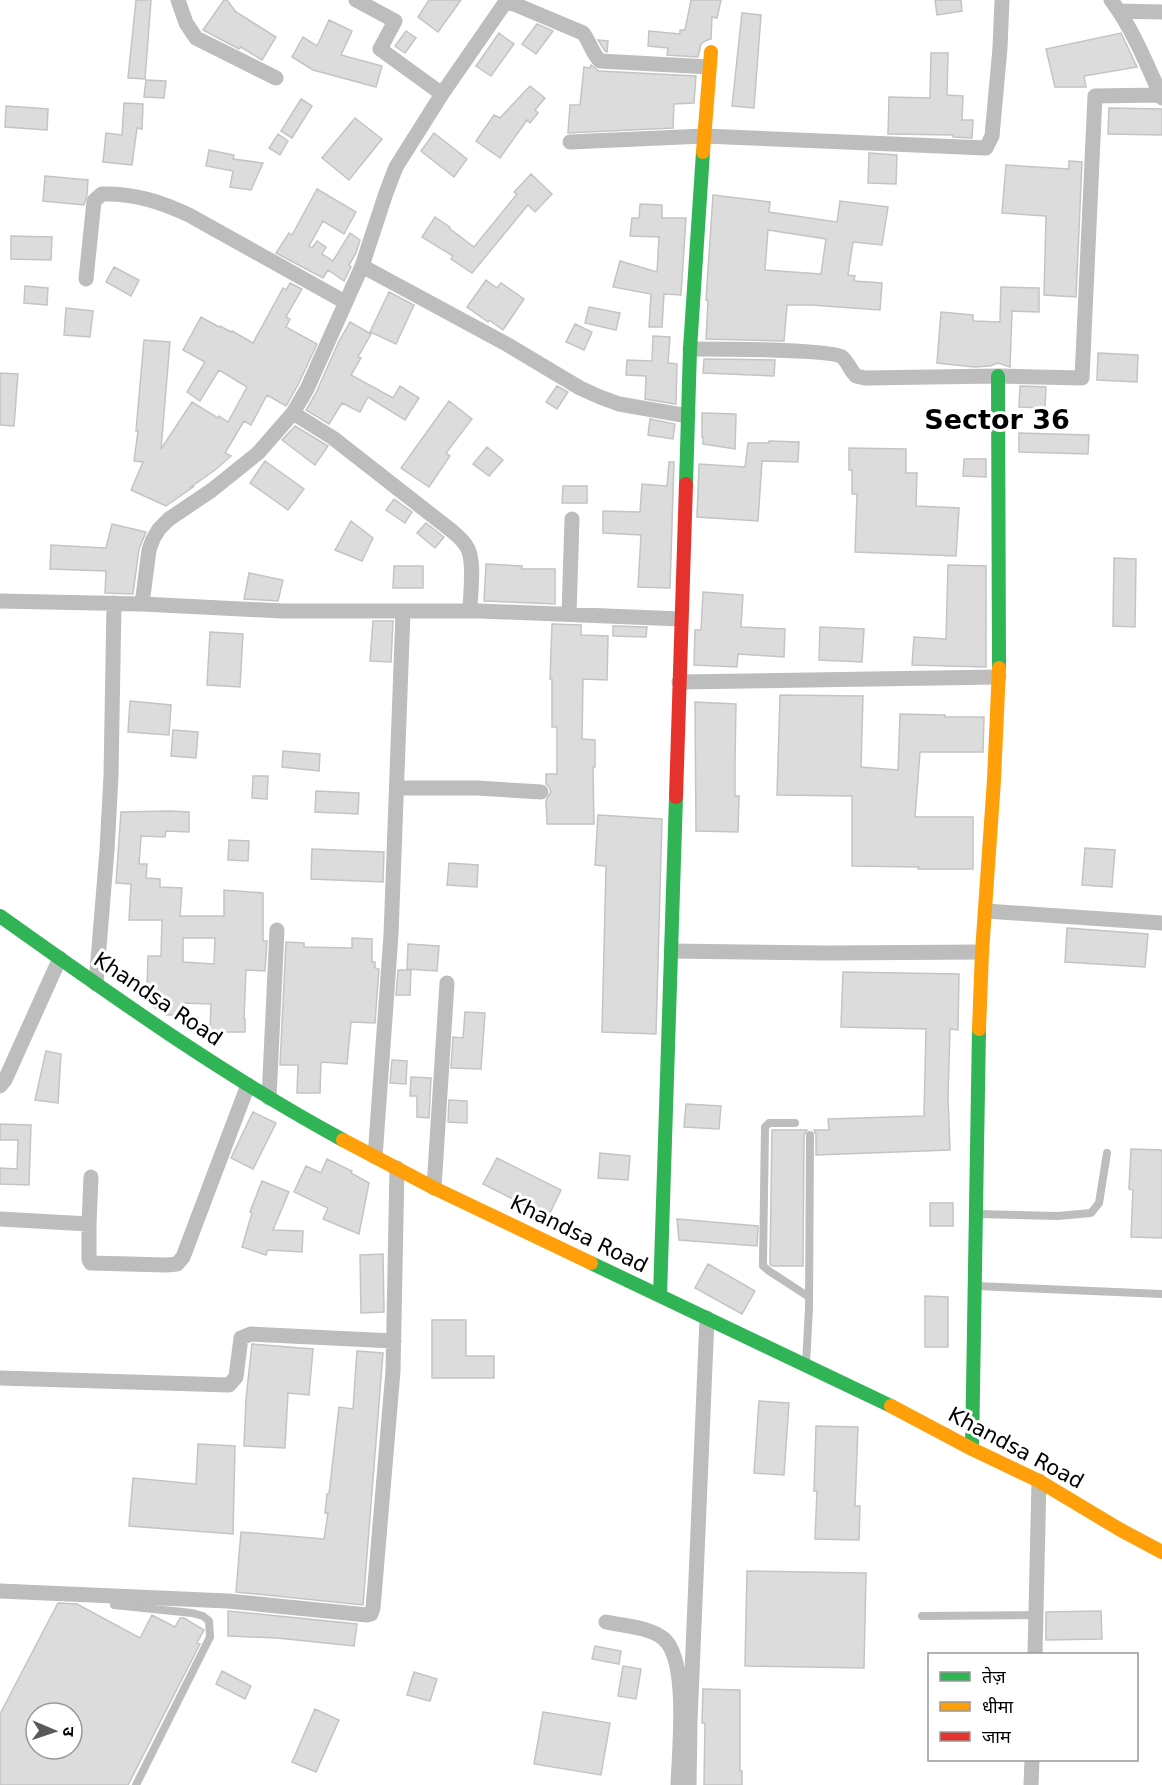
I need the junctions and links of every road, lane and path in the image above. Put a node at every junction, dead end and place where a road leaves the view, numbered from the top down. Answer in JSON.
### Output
{"nodes":[{"id":1,"x":178,"y":0,"type":"edge"},
{"id":2,"x":356,"y":0,"type":"edge"},
{"id":3,"x":1002,"y":0,"type":"edge"},
{"id":4,"x":507,"y":1,"type":"edge"},
{"id":5,"x":1115,"y":6,"type":"edge"},
{"id":6,"x":1162,"y":12,"type":"edge"},
{"id":7,"x":710,"y":60,"type":"joint"},
{"id":8,"x":276,"y":78,"type":"dead end"},
{"id":9,"x":442,"y":94,"type":"junction"},
{"id":10,"x":1161,"y":97,"type":"edge"},
{"id":11,"x":704,"y":136,"type":"junction"},
{"id":12,"x":570,"y":142,"type":"dead end"},
{"id":13,"x":362,"y":266,"type":"junction"},
{"id":14,"x":86,"y":279,"type":"dead end"},
{"id":15,"x":345,"y":302,"type":"junction"},
{"id":16,"x":690,"y":349,"type":"junction"},
{"id":17,"x":998,"y":376,"type":"junction"},
{"id":18,"x":292,"y":413,"type":"junction"},
{"id":19,"x":688,"y":416,"type":"junction"},
{"id":20,"x":572,"y":519,"type":"dead end"},
{"id":21,"x":0,"y":602,"type":"edge"},
{"id":22,"x":114,"y":603,"type":"junction"},
{"id":23,"x":142,"y":604,"type":"junction"},
{"id":24,"x":470,"y":611,"type":"junction"},
{"id":25,"x":403,"y":612,"type":"junction"},
{"id":26,"x":570,"y":614,"type":"junction"},
{"id":27,"x":681,"y":619,"type":"junction"},
{"id":28,"x":999,"y":677,"type":"junction"},
{"id":29,"x":679,"y":682,"type":"junction"},
{"id":30,"x":397,"y":788,"type":"junction"},
{"id":31,"x":541,"y":792,"type":"dead end"},
{"id":32,"x":986,"y":911,"type":"junction"},
{"id":33,"x":0,"y":916,"type":"edge"},
{"id":34,"x":1162,"y":923,"type":"edge"},
{"id":35,"x":277,"y":930,"type":"dead end"},
{"id":36,"x":671,"y":951,"type":"junction"},
{"id":37,"x":982,"y":951,"type":"junction"},
{"id":38,"x":60,"y":958,"type":"junction"},
{"id":39,"x":447,"y":983,"type":"dead end"},
{"id":40,"x":96,"y":984,"type":"junction"},
{"id":41,"x":248,"y":1085,"type":"junction"},
{"id":42,"x":0,"y":1086,"type":"edge"},
{"id":43,"x":269,"y":1098,"type":"junction"},
{"id":44,"x":795,"y":1123,"type":"dead end"},
{"id":45,"x":810,"y":1135,"type":"dead end"},
{"id":46,"x":1107,"y":1153,"type":"dead end"},
{"id":47,"x":375,"y":1157,"type":"junction"},
{"id":48,"x":397,"y":1168,"type":"junction"},
{"id":49,"x":91,"y":1177,"type":"dead end"},
{"id":50,"x":434,"y":1188,"type":"junction"},
{"id":51,"x":976,"y":1214,"type":"junction"},
{"id":52,"x":0,"y":1219,"type":"edge"},
{"id":53,"x":89,"y":1224,"type":"junction"},
{"id":54,"x":975,"y":1286,"type":"junction"},
{"id":55,"x":1162,"y":1294,"type":"edge"},
{"id":56,"x":660,"y":1296,"type":"junction"},
{"id":57,"x":809,"y":1297,"type":"junction"},
{"id":58,"x":707,"y":1318,"type":"junction"},
{"id":59,"x":394,"y":1341,"type":"junction"},
{"id":60,"x":806,"y":1366,"type":"junction"},
{"id":61,"x":0,"y":1378,"type":"edge"},
{"id":62,"x":972,"y":1449,"type":"junction"},
{"id":63,"x":1039,"y":1481,"type":"junction"},
{"id":64,"x":1162,"y":1552,"type":"edge"},
{"id":65,"x":0,"y":1591,"type":"edge"},
{"id":66,"x":114,"y":1605,"type":"dead end"},
{"id":67,"x":1035,"y":1615,"type":"junction"},
{"id":68,"x":922,"y":1616,"type":"dead end"},
{"id":69,"x":606,"y":1622,"type":"dead end"},
{"id":70,"x":1035,"y":1653,"type":"edge"},
{"id":71,"x":1032,"y":1761,"type":"edge"},
{"id":72,"x":136,"y":1785,"type":"edge"},
{"id":73,"x":678,"y":1785,"type":"edge"},
{"id":74,"x":690,"y":1785,"type":"edge"},
{"id":75,"x":1031,"y":1785,"type":"edge"}],
"edges":[{"from":1,"to":8,"type":"street"},
{"from":2,"to":9,"type":"street"},
{"from":3,"to":11,"type":"street"},
{"from":4,"to":7,"type":"street"},
{"from":4,"to":9,"type":"street"},
{"from":5,"to":6,"type":"street"},
{"from":5,"to":10,"type":"street"},
{"from":7,"to":11,"type":"street"},
{"from":9,"to":13,"type":"street"},
{"from":10,"to":17,"type":"street"},
{"from":11,"to":12,"type":"street"},
{"from":11,"to":16,"type":"street"},
{"from":13,"to":15,"type":"street"},
{"from":13,"to":19,"type":"street"},
{"from":14,"to":15,"type":"street"},
{"from":15,"to":18,"type":"street"},
{"from":16,"to":17,"type":"street"},
{"from":16,"to":19,"type":"street"},
{"from":17,"to":28,"type":"street"},
{"from":18,"to":23,"type":"street"},
{"from":18,"to":24,"type":"street"},
{"from":19,"to":27,"type":"street"},
{"from":20,"to":26,"type":"street"},
{"from":21,"to":22,"type":"street"},
{"from":22,"to":23,"type":"street"},
{"from":22,"to":40,"type":"street"},
{"from":23,"to":25,"type":"street"},
{"from":24,"to":25,"type":"street"},
{"from":24,"to":26,"type":"street"},
{"from":25,"to":30,"type":"street"},
{"from":26,"to":27,"type":"street"},
{"from":27,"to":29,"type":"street"},
{"from":28,"to":29,"type":"street"},
{"from":28,"to":32,"type":"street"},
{"from":29,"to":36,"type":"street"},
{"from":30,"to":31,"type":"street"},
{"from":30,"to":47,"type":"street"},
{"from":32,"to":34,"type":"street"},
{"from":32,"to":37,"type":"street"},
{"from":33,"to":38,"type":"street","name":"Khandsa Road"},
{"from":35,"to":43,"type":"street"},
{"from":36,"to":37,"type":"street"},
{"from":36,"to":56,"type":"street"},
{"from":37,"to":51,"type":"street"},
{"from":38,"to":40,"type":"street","name":"Khandsa Road"},
{"from":38,"to":42,"type":"street"},
{"from":39,"to":50,"type":"street"},
{"from":40,"to":41,"type":"street","name":"Khandsa Road"},
{"from":41,"to":43,"type":"street","name":"Khandsa Road"},
{"from":41,"to":53,"type":"street"},
{"from":43,"to":47,"type":"street","name":"Khandsa Road"},
{"from":44,"to":57,"type":"lane"},
{"from":45,"to":57,"type":"lane"},
{"from":46,"to":51,"type":"lane"},
{"from":47,"to":48,"type":"street","name":"Khandsa Road"},
{"from":48,"to":50,"type":"street","name":"Khandsa Road"},
{"from":48,"to":59,"type":"street"},
{"from":49,"to":53,"type":"street"},
{"from":50,"to":56,"type":"street","name":"Khandsa Road"},
{"from":51,"to":54,"type":"street"},
{"from":52,"to":53,"type":"street"},
{"from":54,"to":55,"type":"lane"},
{"from":54,"to":62,"type":"street"},
{"from":56,"to":58,"type":"street","name":"Khandsa Road"},
{"from":57,"to":60,"type":"lane"},
{"from":58,"to":60,"type":"street","name":"Khandsa Road"},
{"from":58,"to":74,"type":"street"},
{"from":59,"to":61,"type":"street"},
{"from":59,"to":65,"type":"street"},
{"from":60,"to":62,"type":"street","name":"Khandsa Road"},
{"from":62,"to":63,"type":"street","name":"Khandsa Road"},
{"from":63,"to":64,"type":"street","name":"Khandsa Road"},
{"from":63,"to":67,"type":"street"},
{"from":66,"to":72,"type":"lane"},
{"from":67,"to":68,"type":"lane"},
{"from":67,"to":70,"type":"street"},
{"from":69,"to":73,"type":"street"},
{"from":71,"to":75,"type":"street"}]}
